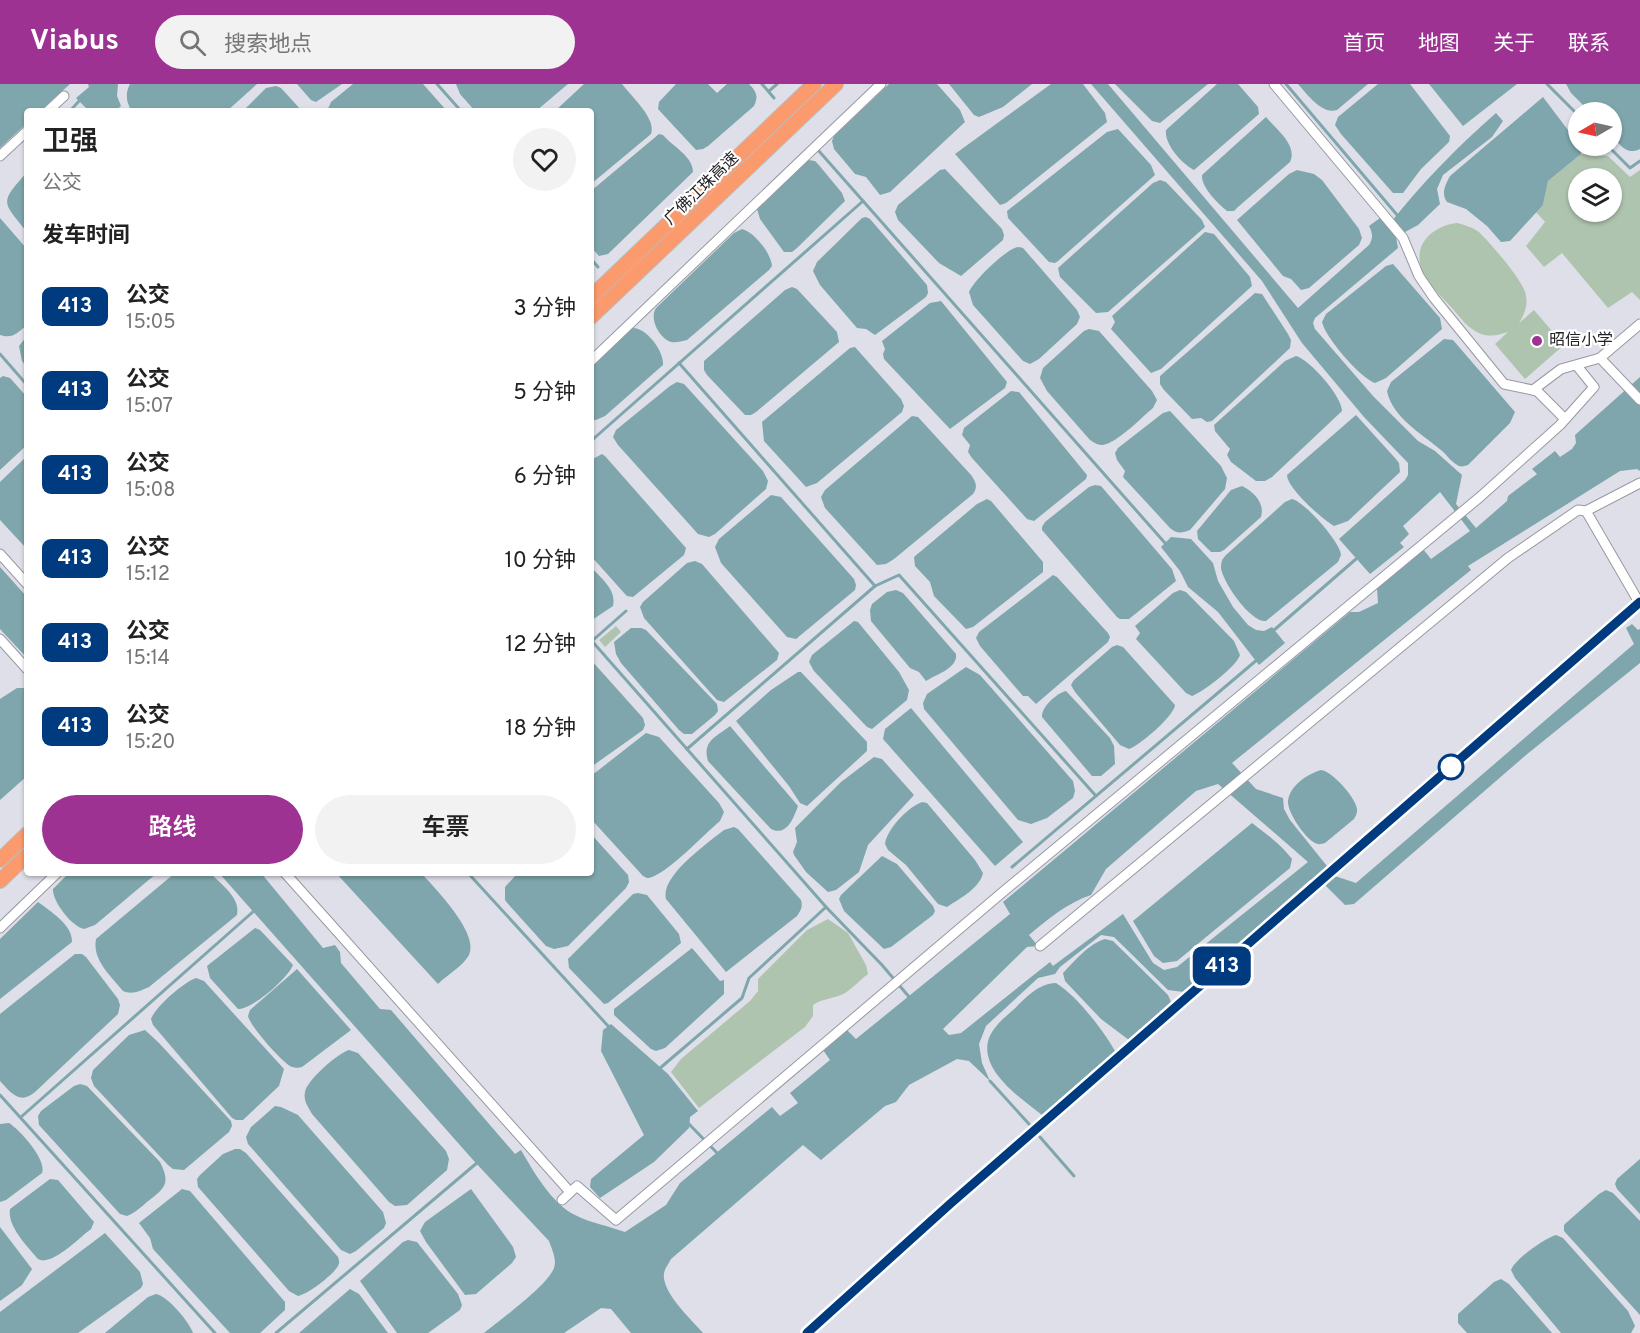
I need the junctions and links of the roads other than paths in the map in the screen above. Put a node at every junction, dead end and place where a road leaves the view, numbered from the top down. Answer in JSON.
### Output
{"nodes":[{"id":1,"x":814,"y":84,"type":"edge"},
{"id":2,"x":836,"y":84,"type":"edge"},
{"id":3,"x":881,"y":84,"type":"edge"},
{"id":4,"x":1274,"y":84,"type":"edge"},
{"id":5,"x":64,"y":96,"type":"dead end"},
{"id":6,"x":51,"y":108,"type":"edge"},
{"id":7,"x":24,"y":134,"type":"edge"},
{"id":8,"x":0,"y":156,"type":"edge"},
{"id":9,"x":594,"y":294,"type":"edge"},
{"id":10,"x":594,"y":314,"type":"edge"},
{"id":11,"x":1640,"y":324,"type":"edge"},
{"id":12,"x":594,"y":358,"type":"edge"},
{"id":13,"x":1600,"y":358,"type":"junction"},
{"id":14,"x":1577,"y":366,"type":"junction"},
{"id":15,"x":1533,"y":390,"type":"junction"},
{"id":16,"x":1640,"y":400,"type":"edge"},
{"id":17,"x":1565,"y":419,"type":"junction"},
{"id":18,"x":1640,"y":483,"type":"edge"},
{"id":19,"x":1586,"y":511,"type":"junction"},
{"id":20,"x":0,"y":554,"type":"edge"},
{"id":21,"x":24,"y":581,"type":"edge"},
{"id":22,"x":1640,"y":603,"type":"edge"},
{"id":23,"x":0,"y":639,"type":"edge"},
{"id":24,"x":24,"y":666,"type":"edge"},
{"id":25,"x":24,"y":837,"type":"edge"},
{"id":26,"x":24,"y":858,"type":"edge"},
{"id":27,"x":0,"y":860,"type":"edge"},
{"id":28,"x":54,"y":876,"type":"edge"},
{"id":29,"x":288,"y":876,"type":"edge"},
{"id":30,"x":0,"y":881,"type":"edge"},
{"id":31,"x":0,"y":928,"type":"edge"},
{"id":32,"x":1040,"y":946,"type":"dead end"},
{"id":33,"x":570,"y":1192,"type":"junction"},
{"id":34,"x":562,"y":1200,"type":"dead end"},
{"id":35,"x":820,"y":1320,"type":"junction"},
{"id":36,"x":807,"y":1333,"type":"edge"},
{"id":37,"x":817,"y":1333,"type":"edge"}],
"edges":[{"from":1,"to":9,"type":"highway","name":"广佛江珠高速"},
{"from":2,"to":10,"type":"highway","name":"广佛江珠高速"},
{"from":3,"to":12,"type":"street"},
{"from":4,"to":15,"type":"street"},
{"from":5,"to":6,"type":"street"},
{"from":7,"to":8,"type":"street"},
{"from":11,"to":13,"type":"street"},
{"from":13,"to":14,"type":"street"},
{"from":13,"to":16,"type":"street"},
{"from":14,"to":15,"type":"street"},
{"from":14,"to":17,"type":"street"},
{"from":15,"to":17,"type":"street"},
{"from":17,"to":33,"type":"street"},
{"from":18,"to":19,"type":"street"},
{"from":19,"to":22,"type":"street"},
{"from":19,"to":32,"type":"street"},
{"from":20,"to":21,"type":"street"},
{"from":22,"to":35,"type":"street"},
{"from":23,"to":24,"type":"street"},
{"from":25,"to":27,"type":"highway"},
{"from":26,"to":30,"type":"highway"},
{"from":28,"to":31,"type":"street"},
{"from":29,"to":33,"type":"street"},
{"from":33,"to":34,"type":"street"},
{"from":35,"to":36,"type":"street"},
{"from":35,"to":37,"type":"street"}]}
